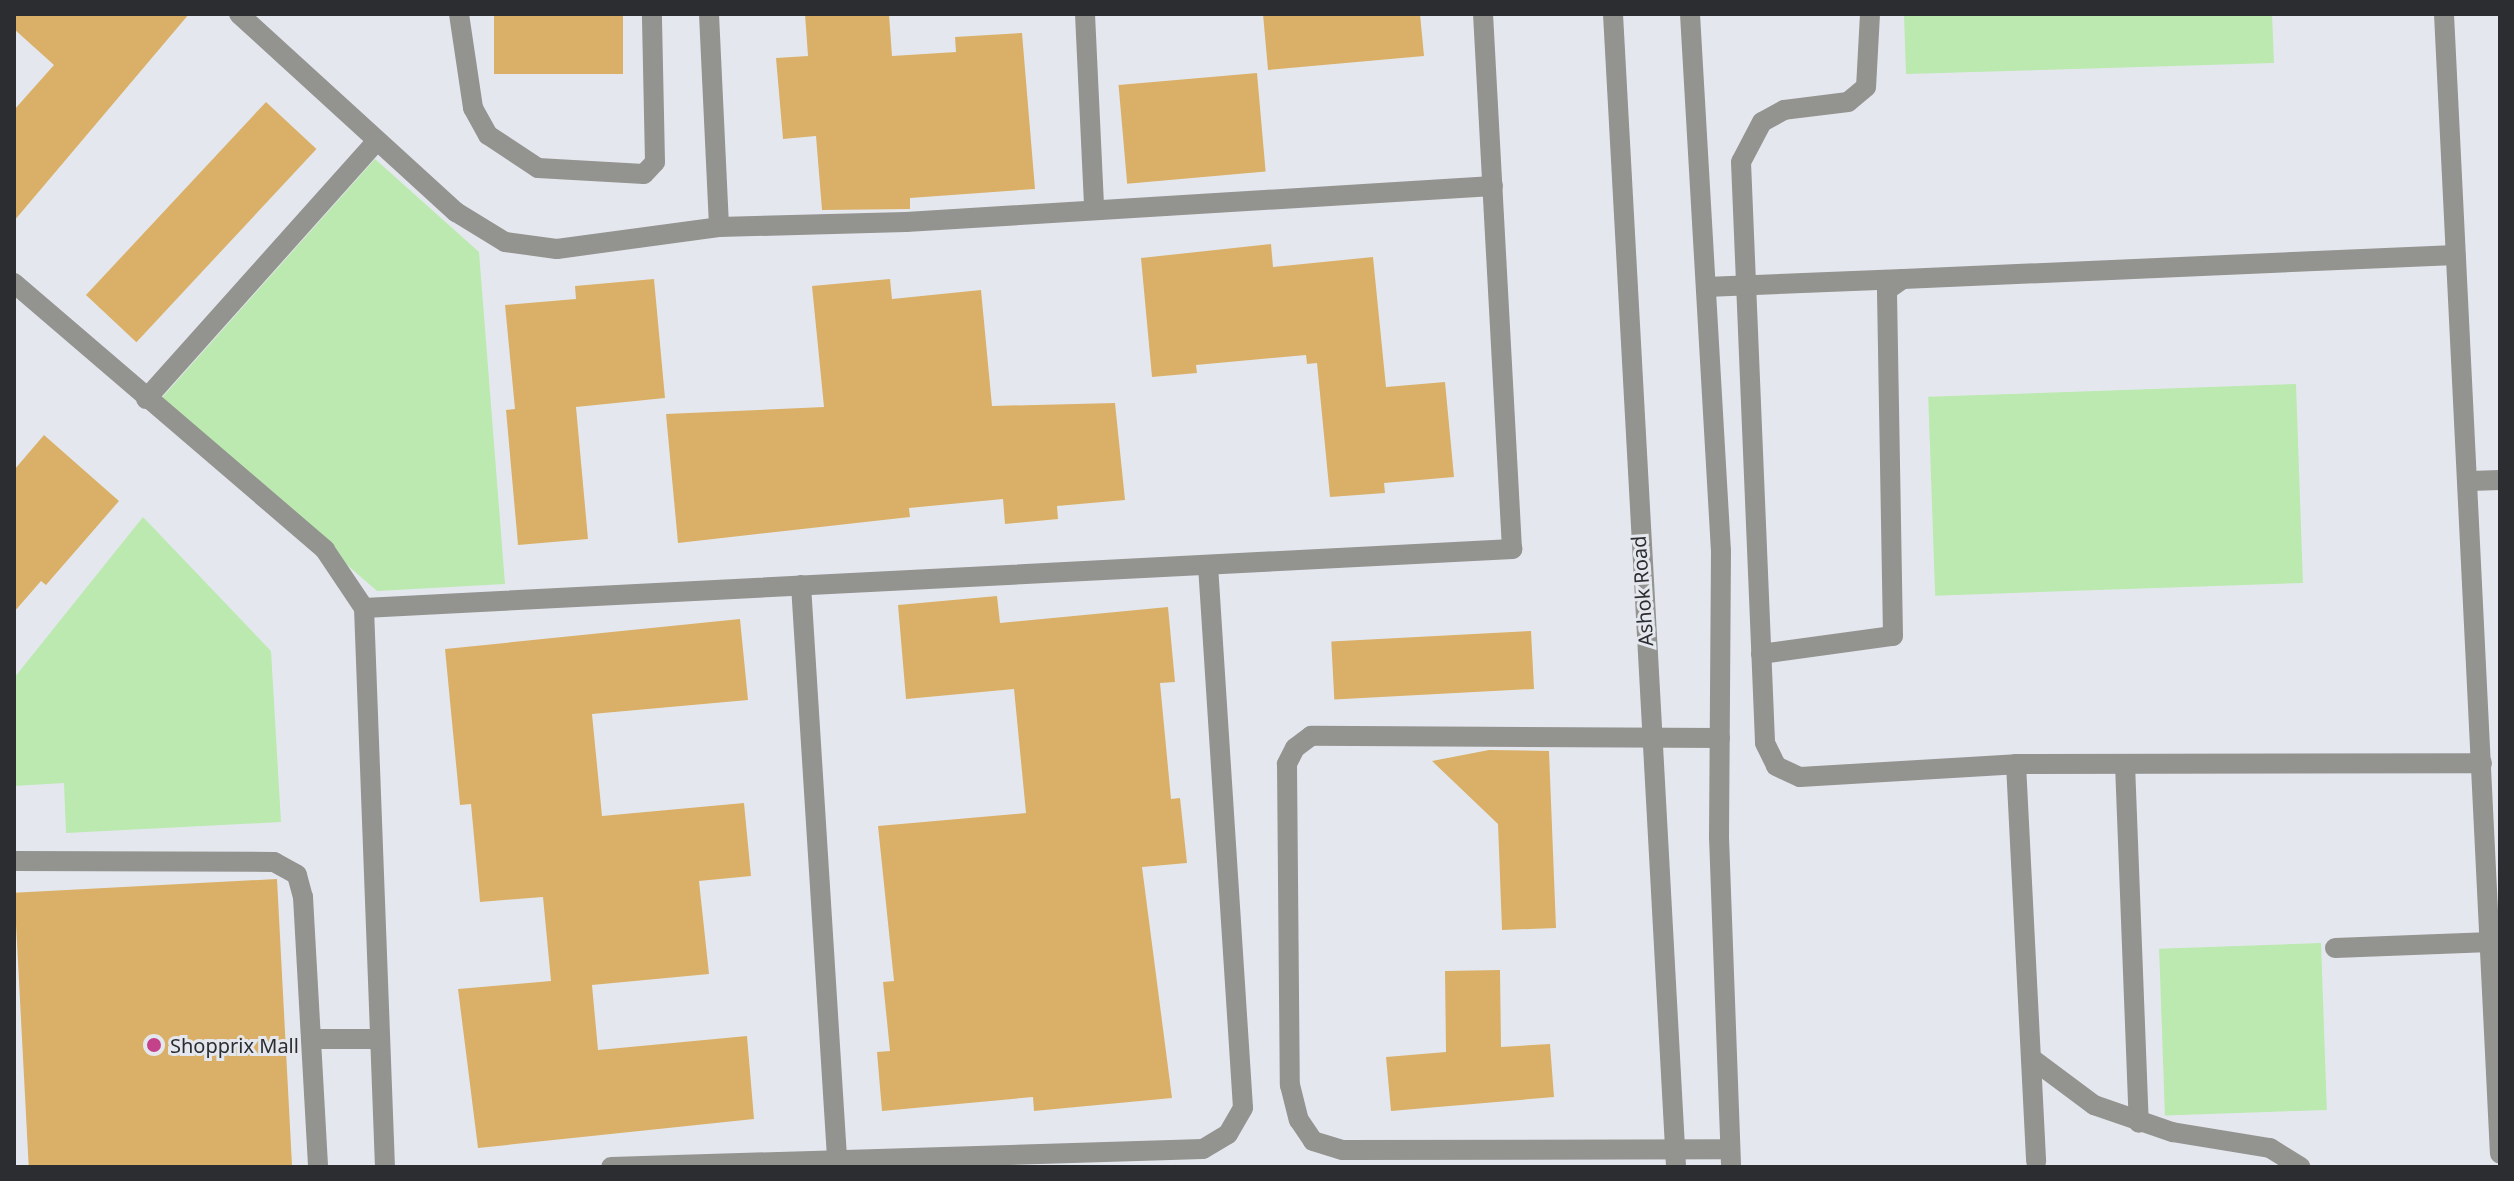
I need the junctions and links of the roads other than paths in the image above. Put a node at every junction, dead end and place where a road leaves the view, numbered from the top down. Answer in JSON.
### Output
{"nodes":[{"id":1,"x":239,"y":14,"type":"edge"},
{"id":2,"x":459,"y":14,"type":"edge"},
{"id":3,"x":652,"y":14,"type":"edge"},
{"id":4,"x":709,"y":14,"type":"edge"},
{"id":5,"x":1085,"y":14,"type":"edge"},
{"id":6,"x":1483,"y":14,"type":"edge"},
{"id":7,"x":1613,"y":14,"type":"edge"},
{"id":8,"x":1690,"y":14,"type":"edge"},
{"id":9,"x":1870,"y":14,"type":"edge"},
{"id":10,"x":2444,"y":14,"type":"edge"},
{"id":11,"x":376,"y":142,"type":"junction"},
{"id":12,"x":1493,"y":186,"type":"junction"},
{"id":13,"x":1094,"y":207,"type":"junction"},
{"id":14,"x":719,"y":227,"type":"junction"},
{"id":15,"x":2455,"y":255,"type":"junction"},
{"id":16,"x":1903,"y":279,"type":"junction"},
{"id":17,"x":14,"y":283,"type":"edge"},
{"id":18,"x":1746,"y":285,"type":"junction"},
{"id":19,"x":1706,"y":287,"type":"junction"},
{"id":20,"x":146,"y":399,"type":"junction"},
{"id":21,"x":2500,"y":480,"type":"edge"},
{"id":22,"x":2470,"y":481,"type":"junction"},
{"id":23,"x":1208,"y":565,"type":"junction"},
{"id":24,"x":801,"y":585,"type":"junction"},
{"id":25,"x":364,"y":608,"type":"junction"},
{"id":26,"x":1761,"y":654,"type":"junction"},
{"id":27,"x":1653,"y":736,"type":"junction"},
{"id":28,"x":1720,"y":738,"type":"junction"},
{"id":29,"x":2482,"y":763,"type":"junction"},
{"id":30,"x":2016,"y":764,"type":"junction"},
{"id":31,"x":2125,"y":764,"type":"junction"},
{"id":32,"x":14,"y":861,"type":"edge"},
{"id":33,"x":2491,"y":942,"type":"junction"},
{"id":34,"x":2335,"y":948,"type":"dead end"},
{"id":35,"x":312,"y":1039,"type":"junction"},
{"id":36,"x":380,"y":1039,"type":"junction"},
{"id":37,"x":2031,"y":1058,"type":"junction"},
{"id":38,"x":2139,"y":1123,"type":"junction"},
{"id":39,"x":2500,"y":1154,"type":"edge"},
{"id":40,"x":1675,"y":1157,"type":"edge"},
{"id":41,"x":837,"y":1158,"type":"junction"},
{"id":42,"x":1731,"y":1158,"type":"edge"},
{"id":43,"x":2036,"y":1161,"type":"dead end"},
{"id":44,"x":318,"y":1167,"type":"edge"},
{"id":45,"x":385,"y":1167,"type":"edge"},
{"id":46,"x":611,"y":1167,"type":"edge"},
{"id":47,"x":2301,"y":1167,"type":"edge"}],
"edges":[{"from":1,"to":11,"type":"street"},
{"from":2,"to":3,"type":"street"},
{"from":4,"to":14,"type":"street"},
{"from":5,"to":13,"type":"street"},
{"from":6,"to":12,"type":"street"},
{"from":7,"to":27,"type":"street","name":"Ashok Road"},
{"from":8,"to":19,"type":"street"},
{"from":9,"to":18,"type":"street"},
{"from":10,"to":15,"type":"street"},
{"from":11,"to":14,"type":"street"},
{"from":11,"to":20,"type":"street"},
{"from":12,"to":13,"type":"street"},
{"from":12,"to":23,"type":"street"},
{"from":13,"to":14,"type":"street"},
{"from":15,"to":16,"type":"street"},
{"from":15,"to":22,"type":"street"},
{"from":16,"to":18,"type":"street"},
{"from":16,"to":26,"type":"street"},
{"from":17,"to":20,"type":"street"},
{"from":18,"to":19,"type":"street"},
{"from":18,"to":26,"type":"street"},
{"from":19,"to":28,"type":"street"},
{"from":20,"to":25,"type":"street"},
{"from":21,"to":22,"type":"street"},
{"from":22,"to":29,"type":"street"},
{"from":23,"to":24,"type":"street"},
{"from":23,"to":41,"type":"street"},
{"from":24,"to":25,"type":"street"},
{"from":24,"to":41,"type":"street"},
{"from":25,"to":36,"type":"street"},
{"from":26,"to":30,"type":"street"},
{"from":27,"to":28,"type":"street"},
{"from":27,"to":40,"type":"street","name":"Ashok Road"},
{"from":27,"to":40,"type":"street"},
{"from":28,"to":42,"type":"street"},
{"from":29,"to":31,"type":"street"},
{"from":29,"to":33,"type":"street"},
{"from":30,"to":31,"type":"street"},
{"from":30,"to":37,"type":"street"},
{"from":31,"to":38,"type":"street"},
{"from":32,"to":35,"type":"street"},
{"from":33,"to":34,"type":"street"},
{"from":33,"to":39,"type":"street"},
{"from":35,"to":36,"type":"street"},
{"from":35,"to":44,"type":"street"},
{"from":36,"to":45,"type":"street"},
{"from":37,"to":38,"type":"street"},
{"from":37,"to":43,"type":"street"},
{"from":38,"to":47,"type":"street"},
{"from":40,"to":42,"type":"street"},
{"from":41,"to":46,"type":"street"}]}
